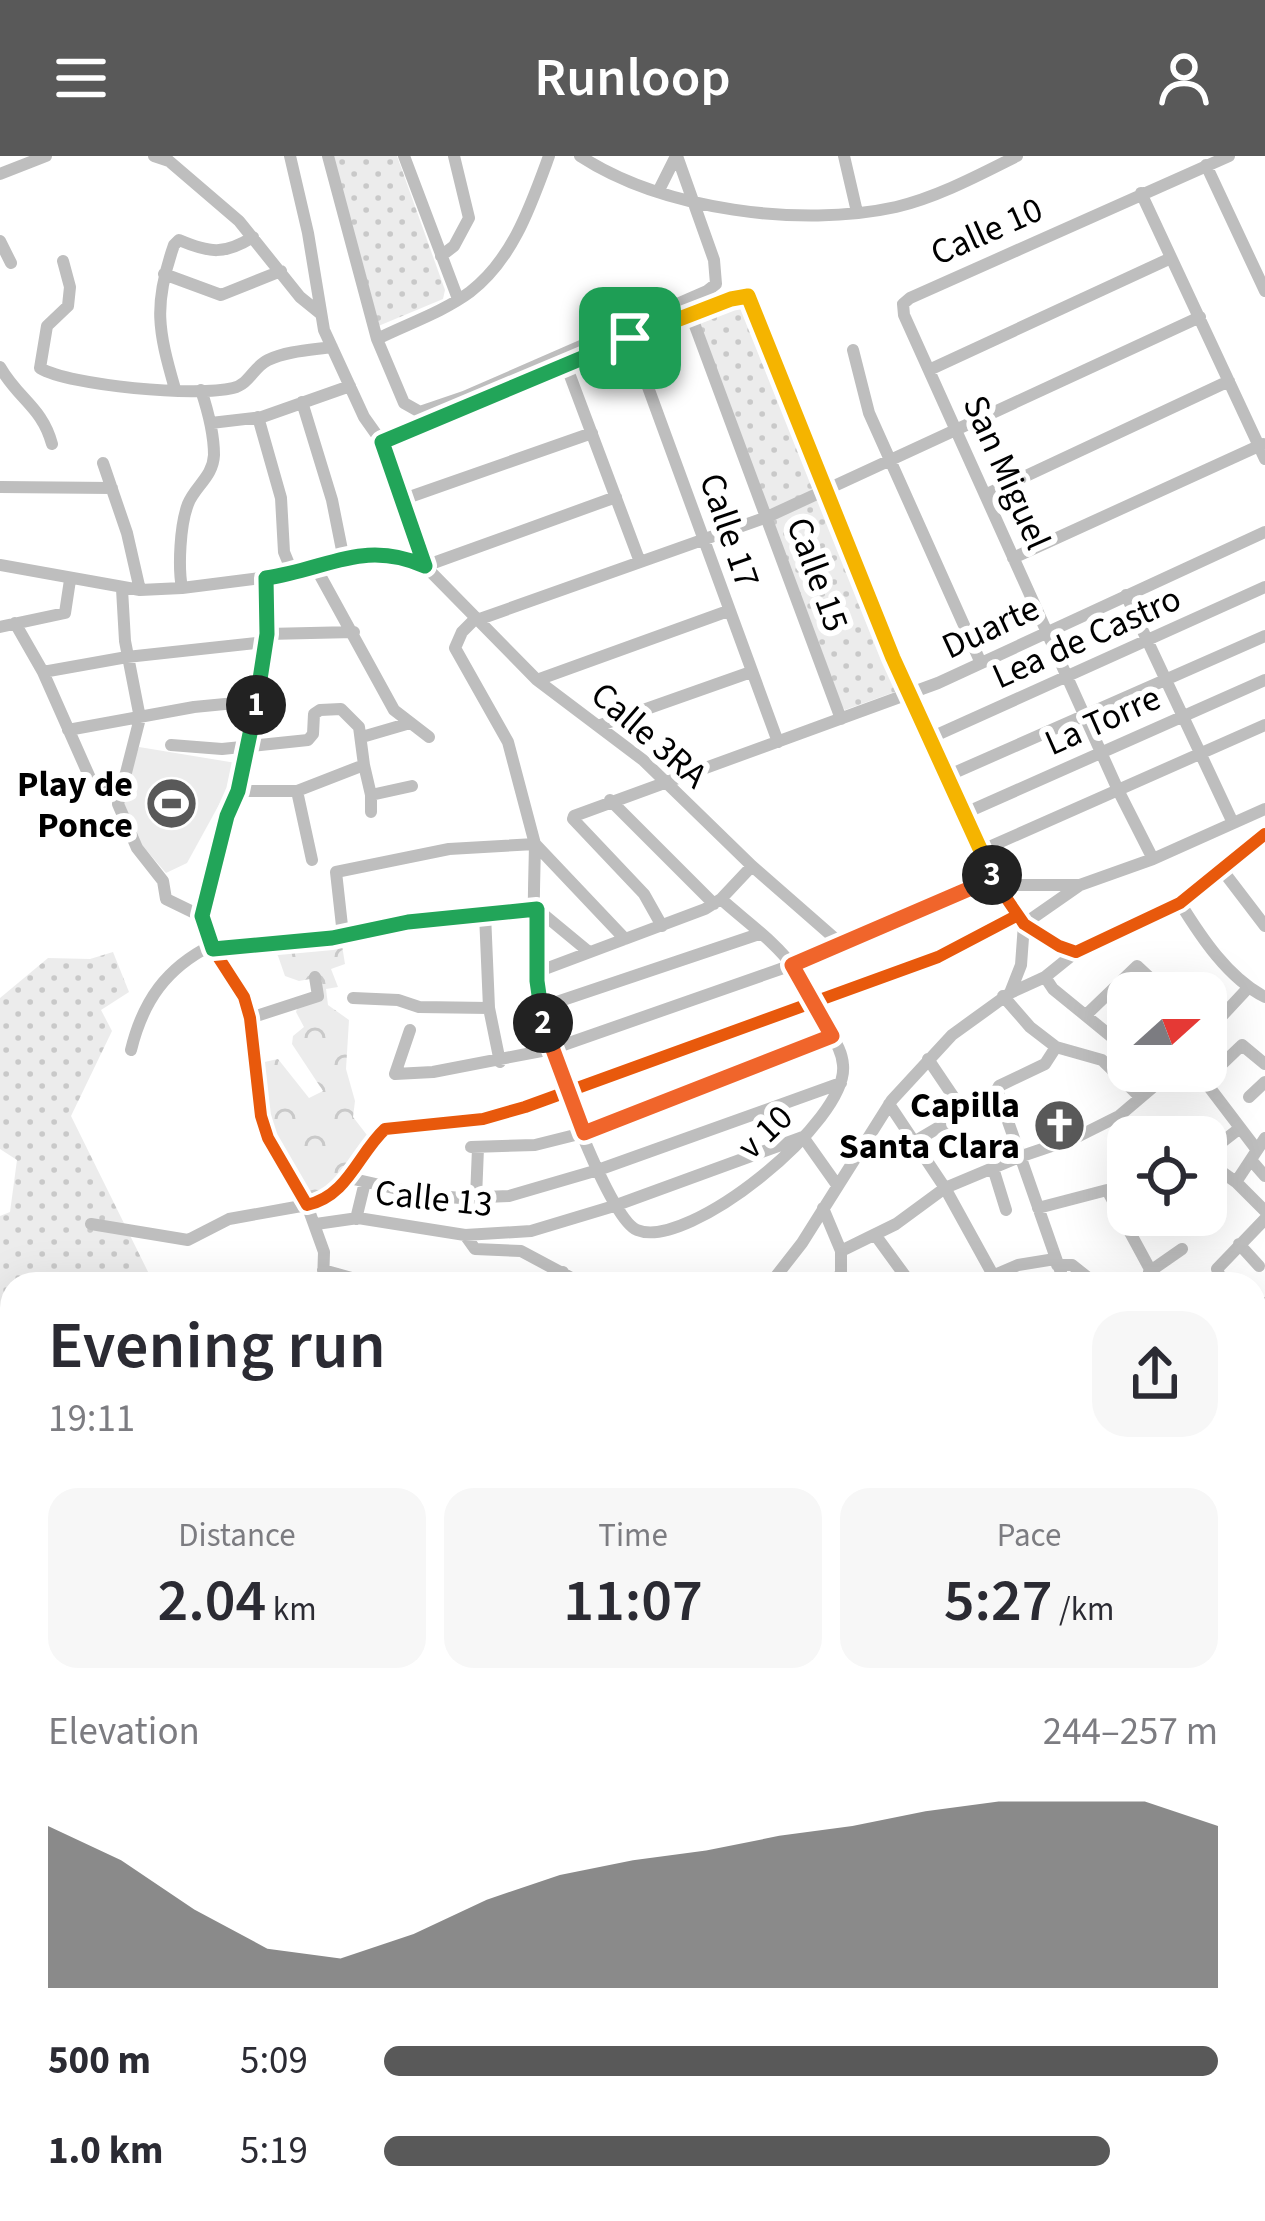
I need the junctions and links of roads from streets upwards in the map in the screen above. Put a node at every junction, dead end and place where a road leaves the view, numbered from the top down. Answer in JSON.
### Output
{"nodes":[{"id":1,"x":46,"y":156,"type":"edge"},
{"id":2,"x":154,"y":156,"type":"edge"},
{"id":3,"x":290,"y":156,"type":"edge"},
{"id":4,"x":328,"y":156,"type":"edge"},
{"id":5,"x":404,"y":156,"type":"edge"},
{"id":6,"x":454,"y":156,"type":"edge"},
{"id":7,"x":549,"y":156,"type":"edge"},
{"id":8,"x":580,"y":156,"type":"edge"},
{"id":9,"x":677,"y":156,"type":"edge"},
{"id":10,"x":844,"y":156,"type":"edge"},
{"id":11,"x":978,"y":156,"type":"edge"},
{"id":12,"x":1017,"y":156,"type":"edge"},
{"id":13,"x":1228,"y":156,"type":"edge"},
{"id":14,"x":168,"y":159,"type":"edge"},
{"id":15,"x":13,"y":162,"type":"edge"},
{"id":16,"x":1207,"y":166,"type":"junction"},
{"id":17,"x":985,"y":172,"type":"junction"},
{"id":18,"x":0,"y":174,"type":"edge"},
{"id":19,"x":658,"y":192,"type":"junction"},
{"id":20,"x":1142,"y":193,"type":"junction"},
{"id":21,"x":692,"y":200,"type":"junction"},
{"id":22,"x":857,"y":212,"type":"junction"},
{"id":23,"x":253,"y":237,"type":"junction"},
{"id":24,"x":0,"y":241,"type":"edge"},
{"id":25,"x":441,"y":256,"type":"junction"},
{"id":26,"x":1171,"y":258,"type":"junction"},
{"id":27,"x":63,"y":261,"type":"dead end"},
{"id":28,"x":10,"y":263,"type":"dead end"},
{"id":29,"x":281,"y":271,"type":"junction"},
{"id":30,"x":164,"y":274,"type":"junction"},
{"id":31,"x":1265,"y":291,"type":"edge"},
{"id":32,"x":458,"y":298,"type":"junction"},
{"id":33,"x":903,"y":304,"type":"joint"},
{"id":34,"x":322,"y":314,"type":"junction"},
{"id":35,"x":691,"y":315,"type":"junction"},
{"id":36,"x":1200,"y":317,"type":"junction"},
{"id":37,"x":630,"y":338,"type":"junction"},
{"id":38,"x":377,"y":339,"type":"junction"},
{"id":39,"x":332,"y":347,"type":"junction"},
{"id":40,"x":853,"y":350,"type":"dead end"},
{"id":41,"x":566,"y":365,"type":"junction"},
{"id":42,"x":0,"y":367,"type":"edge"},
{"id":43,"x":929,"y":370,"type":"junction"},
{"id":44,"x":1229,"y":381,"type":"junction"},
{"id":45,"x":350,"y":386,"type":"junction"},
{"id":46,"x":175,"y":389,"type":"junction"},
{"id":47,"x":201,"y":390,"type":"junction"},
{"id":48,"x":302,"y":402,"type":"junction"},
{"id":49,"x":258,"y":417,"type":"junction"},
{"id":50,"x":212,"y":423,"type":"junction"},
{"id":51,"x":956,"y":432,"type":"junction"},
{"id":52,"x":592,"y":433,"type":"junction"},
{"id":53,"x":382,"y":442,"type":"junction"},
{"id":54,"x":52,"y":444,"type":"dead end"},
{"id":55,"x":1263,"y":450,"type":"edge"},
{"id":56,"x":890,"y":462,"type":"junction"},
{"id":57,"x":103,"y":463,"type":"dead end"},
{"id":58,"x":0,"y":487,"type":"edge"},
{"id":59,"x":112,"y":488,"type":"junction"},
{"id":60,"x":826,"y":491,"type":"junction"},
{"id":61,"x":986,"y":495,"type":"junction"},
{"id":62,"x":616,"y":496,"type":"junction"},
{"id":63,"x":401,"y":500,"type":"junction"},
{"id":64,"x":767,"y":517,"type":"junction"},
{"id":65,"x":1265,"y":532,"type":"edge"},
{"id":66,"x":705,"y":542,"type":"junction"},
{"id":67,"x":1013,"y":558,"type":"junction"},
{"id":68,"x":344,"y":560,"type":"junction"},
{"id":69,"x":640,"y":562,"type":"junction"},
{"id":70,"x":0,"y":565,"type":"edge"},
{"id":71,"x":425,"y":566,"type":"junction"},
{"id":72,"x":316,"y":568,"type":"junction"},
{"id":73,"x":293,"y":574,"type":"junction"},
{"id":74,"x":266,"y":578,"type":"junction"},
{"id":75,"x":70,"y":580,"type":"junction"},
{"id":76,"x":1265,"y":587,"type":"edge"},
{"id":77,"x":122,"y":589,"type":"junction"},
{"id":78,"x":182,"y":589,"type":"junction"},
{"id":79,"x":140,"y":590,"type":"junction"},
{"id":80,"x":1126,"y":596,"type":"junction"},
{"id":81,"x":728,"y":611,"type":"junction"},
{"id":82,"x":476,"y":620,"type":"junction"},
{"id":83,"x":15,"y":623,"type":"junction"},
{"id":84,"x":0,"y":627,"type":"edge"},
{"id":85,"x":354,"y":632,"type":"junction"},
{"id":86,"x":1047,"y":633,"type":"junction"},
{"id":87,"x":1265,"y":636,"type":"edge"},
{"id":88,"x":266,"y":638,"type":"junction"},
{"id":89,"x":1148,"y":642,"type":"junction"},
{"id":90,"x":128,"y":657,"type":"junction"},
{"id":91,"x":980,"y":661,"type":"junction"},
{"id":92,"x":43,"y":672,"type":"junction"},
{"id":93,"x":751,"y":673,"type":"junction"},
{"id":94,"x":1067,"y":677,"type":"junction"},
{"id":95,"x":537,"y":680,"type":"junction"},
{"id":96,"x":1166,"y":680,"type":"junction"},
{"id":97,"x":1265,"y":680,"type":"edge"},
{"id":98,"x":912,"y":693,"type":"junction"},
{"id":99,"x":257,"y":701,"type":"junction"},
{"id":100,"x":1084,"y":715,"type":"junction"},
{"id":101,"x":1182,"y":716,"type":"junction"},
{"id":102,"x":140,"y":718,"type":"junction"},
{"id":103,"x":841,"y":719,"type":"junction"},
{"id":104,"x":410,"y":723,"type":"junction"},
{"id":105,"x":1265,"y":724,"type":"edge"},
{"id":106,"x":598,"y":726,"type":"junction"},
{"id":107,"x":68,"y":730,"type":"junction"},
{"id":108,"x":362,"y":736,"type":"junction"},
{"id":109,"x":429,"y":737,"type":"dead end"},
{"id":110,"x":930,"y":738,"type":"junction"},
{"id":111,"x":778,"y":742,"type":"junction"},
{"id":112,"x":171,"y":746,"type":"dead end"},
{"id":113,"x":247,"y":746,"type":"junction"},
{"id":114,"x":1101,"y":752,"type":"junction"},
{"id":115,"x":1202,"y":752,"type":"junction"},
{"id":116,"x":364,"y":765,"type":"junction"},
{"id":117,"x":947,"y":776,"type":"junction"},
{"id":118,"x":666,"y":781,"type":"junction"},
{"id":119,"x":412,"y":786,"type":"dead end"},
{"id":120,"x":118,"y":790,"type":"junction"},
{"id":121,"x":1118,"y":790,"type":"junction"},
{"id":122,"x":238,"y":791,"type":"junction"},
{"id":123,"x":297,"y":791,"type":"junction"},
{"id":124,"x":371,"y":795,"type":"junction"},
{"id":125,"x":610,"y":800,"type":"junction"},
{"id":126,"x":1265,"y":809,"type":"edge"},
{"id":127,"x":371,"y":812,"type":"dead end"},
{"id":128,"x":963,"y":814,"type":"junction"},
{"id":129,"x":1233,"y":823,"type":"junction"},
{"id":130,"x":1264,"y":838,"type":"edge"},
{"id":131,"x":535,"y":844,"type":"junction"},
{"id":132,"x":980,"y":851,"type":"junction"},
{"id":133,"x":1153,"y":859,"type":"junction"},
{"id":134,"x":312,"y":860,"type":"dead end"},
{"id":135,"x":752,"y":866,"type":"junction"},
{"id":136,"x":1223,"y":871,"type":"junction"},
{"id":137,"x":996,"y":883,"type":"junction"},
{"id":138,"x":1080,"y":885,"type":"junction"},
{"id":139,"x":718,"y":901,"type":"junction"},
{"id":140,"x":1180,"y":902,"type":"junction"},
{"id":141,"x":537,"y":909,"type":"junction"},
{"id":142,"x":485,"y":914,"type":"junction"},
{"id":143,"x":202,"y":916,"type":"junction"},
{"id":144,"x":1020,"y":920,"type":"junction"},
{"id":145,"x":662,"y":926,"type":"junction"},
{"id":146,"x":1265,"y":926,"type":"edge"},
{"id":147,"x":759,"y":934,"type":"junction"},
{"id":148,"x":343,"y":935,"type":"junction"},
{"id":149,"x":625,"y":939,"type":"junction"},
{"id":150,"x":840,"y":943,"type":"junction"},
{"id":151,"x":213,"y":947,"type":"junction"},
{"id":152,"x":589,"y":952,"type":"junction"},
{"id":153,"x":1076,"y":952,"type":"junction"},
{"id":154,"x":792,"y":965,"type":"junction"},
{"id":155,"x":536,"y":972,"type":"junction"},
{"id":156,"x":315,"y":977,"type":"dead end"},
{"id":157,"x":1045,"y":977,"type":"junction"},
{"id":158,"x":1248,"y":988,"type":"junction"},
{"id":159,"x":1006,"y":994,"type":"junction"},
{"id":160,"x":1107,"y":994,"type":"edge"},
{"id":161,"x":1265,"y":997,"type":"edge"},
{"id":162,"x":353,"y":998,"type":"dead end"},
{"id":163,"x":813,"y":1004,"type":"junction"},
{"id":164,"x":489,"y":1008,"type":"junction"},
{"id":165,"x":539,"y":1008,"type":"junction"},
{"id":166,"x":1227,"y":1010,"type":"edge"},
{"id":167,"x":1086,"y":1015,"type":"junction"},
{"id":168,"x":250,"y":1018,"type":"junction"},
{"id":169,"x":410,"y":1030,"type":"dead end"},
{"id":170,"x":1107,"y":1033,"type":"edge"},
{"id":171,"x":832,"y":1036,"type":"junction"},
{"id":172,"x":1056,"y":1047,"type":"junction"},
{"id":173,"x":552,"y":1049,"type":"junction"},
{"id":174,"x":131,"y":1050,"type":"dead end"},
{"id":175,"x":928,"y":1059,"type":"junction"},
{"id":176,"x":1227,"y":1060,"type":"edge"},
{"id":177,"x":500,"y":1062,"type":"junction"},
{"id":178,"x":1265,"y":1064,"type":"edge"},
{"id":179,"x":1265,"y":1082,"type":"edge"},
{"id":180,"x":841,"y":1083,"type":"junction"},
{"id":181,"x":566,"y":1090,"type":"junction"},
{"id":182,"x":1146,"y":1092,"type":"edge"},
{"id":183,"x":1213,"y":1092,"type":"edge"},
{"id":184,"x":1249,"y":1096,"type":"dead end"},
{"id":185,"x":1140,"y":1097,"type":"junction"},
{"id":186,"x":890,"y":1104,"type":"junction"},
{"id":187,"x":1240,"y":1128,"type":"junction"},
{"id":188,"x":584,"y":1133,"type":"junction"},
{"id":189,"x":803,"y":1137,"type":"junction"},
{"id":190,"x":1227,"y":1138,"type":"edge"},
{"id":191,"x":914,"y":1142,"type":"junction"},
{"id":192,"x":1258,"y":1150,"type":"edge"},
{"id":193,"x":1019,"y":1156,"type":"junction"},
{"id":194,"x":993,"y":1168,"type":"junction"},
{"id":195,"x":598,"y":1170,"type":"junction"},
{"id":196,"x":1227,"y":1176,"type":"edge"},
{"id":197,"x":1265,"y":1176,"type":"edge"},
{"id":198,"x":349,"y":1178,"type":"junction"},
{"id":199,"x":365,"y":1182,"type":"junction"},
{"id":200,"x":1236,"y":1182,"type":"junction"},
{"id":201,"x":837,"y":1185,"type":"junction"},
{"id":202,"x":945,"y":1188,"type":"junction"},
{"id":203,"x":476,"y":1198,"type":"junction"},
{"id":204,"x":307,"y":1205,"type":"junction"},
{"id":205,"x":614,"y":1206,"type":"junction"},
{"id":206,"x":823,"y":1208,"type":"junction"},
{"id":207,"x":1038,"y":1208,"type":"junction"},
{"id":208,"x":1006,"y":1210,"type":"dead end"},
{"id":209,"x":1265,"y":1215,"type":"edge"},
{"id":210,"x":356,"y":1219,"type":"junction"},
{"id":211,"x":91,"y":1224,"type":"dead end"},
{"id":212,"x":316,"y":1224,"type":"junction"},
{"id":213,"x":465,"y":1235,"type":"junction"},
{"id":214,"x":875,"y":1236,"type":"junction"},
{"id":215,"x":1239,"y":1244,"type":"junction"},
{"id":216,"x":1182,"y":1249,"type":"dead end"},
{"id":217,"x":841,"y":1251,"type":"junction"},
{"id":218,"x":1056,"y":1262,"type":"junction"},
{"id":219,"x":1259,"y":1266,"type":"dead end"},
{"id":220,"x":323,"y":1272,"type":"edge"},
{"id":221,"x":563,"y":1272,"type":"edge"},
{"id":222,"x":778,"y":1272,"type":"edge"},
{"id":223,"x":838,"y":1272,"type":"edge"},
{"id":224,"x":901,"y":1272,"type":"edge"},
{"id":225,"x":988,"y":1272,"type":"edge"},
{"id":226,"x":1020,"y":1272,"type":"edge"},
{"id":227,"x":1060,"y":1272,"type":"edge"},
{"id":228,"x":1081,"y":1272,"type":"edge"},
{"id":229,"x":1150,"y":1272,"type":"edge"},
{"id":230,"x":1159,"y":1272,"type":"edge"},
{"id":231,"x":1218,"y":1272,"type":"edge"}],
"edges":[{"from":1,"to":15,"type":"street"},
{"from":2,"to":14,"type":"street"},
{"from":3,"to":34,"type":"street"},
{"from":4,"to":38,"type":"street"},
{"from":5,"to":25,"type":"street"},
{"from":6,"to":25,"type":"street"},
{"from":7,"to":32,"type":"street"},
{"from":8,"to":19,"type":"street"},
{"from":9,"to":19,"type":"street"},
{"from":9,"to":21,"type":"street"},
{"from":10,"to":22,"type":"street"},
{"from":11,"to":17,"type":"street"},
{"from":12,"to":17,"type":"street"},
{"from":13,"to":16,"type":"street","name":"Calle 10"},
{"from":14,"to":23,"type":"street"},
{"from":15,"to":18,"type":"street"},
{"from":16,"to":20,"type":"street","name":"Calle 10"},
{"from":16,"to":31,"type":"street"},
{"from":17,"to":22,"type":"street"},
{"from":19,"to":21,"type":"street"},
{"from":20,"to":26,"type":"street"},
{"from":20,"to":33,"type":"street","name":"Calle 10"},
{"from":21,"to":22,"type":"street"},
{"from":21,"to":38,"type":"street"},
{"from":23,"to":29,"type":"street"},
{"from":23,"to":30,"type":"street"},
{"from":24,"to":28,"type":"street"},
{"from":25,"to":32,"type":"street"},
{"from":26,"to":36,"type":"street"},
{"from":26,"to":43,"type":"street"},
{"from":27,"to":46,"type":"street"},
{"from":29,"to":30,"type":"street"},
{"from":29,"to":34,"type":"street"},
{"from":30,"to":46,"type":"street"},
{"from":32,"to":38,"type":"street"},
{"from":33,"to":43,"type":"street","name":"San Miguel"},
{"from":34,"to":39,"type":"street"},
{"from":35,"to":37,"type":"street"},
{"from":35,"to":60,"type":"street"},
{"from":35,"to":64,"type":"street","name":"Calle 15"},
{"from":36,"to":44,"type":"street"},
{"from":36,"to":51,"type":"street"},
{"from":37,"to":41,"type":"street"},
{"from":37,"to":66,"type":"street","name":"Calle 17"},
{"from":39,"to":45,"type":"street"},
{"from":39,"to":47,"type":"street"},
{"from":40,"to":56,"type":"street"},
{"from":41,"to":52,"type":"street"},
{"from":41,"to":53,"type":"street"},
{"from":42,"to":54,"type":"street"},
{"from":43,"to":51,"type":"street","name":"San Miguel"},
{"from":44,"to":55,"type":"street"},
{"from":44,"to":61,"type":"street"},
{"from":45,"to":48,"type":"street"},
{"from":45,"to":53,"type":"street"},
{"from":46,"to":47,"type":"street"},
{"from":47,"to":50,"type":"street"},
{"from":48,"to":49,"type":"street"},
{"from":48,"to":68,"type":"street"},
{"from":49,"to":50,"type":"street"},
{"from":49,"to":73,"type":"street"},
{"from":50,"to":78,"type":"street"},
{"from":51,"to":56,"type":"street"},
{"from":51,"to":61,"type":"street","name":"San Miguel"},
{"from":52,"to":62,"type":"street"},
{"from":52,"to":63,"type":"street"},
{"from":53,"to":63,"type":"street"},
{"from":55,"to":67,"type":"street"},
{"from":56,"to":60,"type":"street"},
{"from":56,"to":91,"type":"street"},
{"from":57,"to":59,"type":"street"},
{"from":58,"to":59,"type":"street"},
{"from":59,"to":79,"type":"street"},
{"from":60,"to":64,"type":"street"},
{"from":60,"to":98,"type":"street"},
{"from":61,"to":67,"type":"street","name":"San Miguel"},
{"from":62,"to":69,"type":"street"},
{"from":62,"to":71,"type":"street"},
{"from":63,"to":71,"type":"street"},
{"from":64,"to":66,"type":"street"},
{"from":64,"to":103,"type":"street","name":"Calle 15"},
{"from":65,"to":80,"type":"street","name":"Duarte"},
{"from":66,"to":69,"type":"street"},
{"from":66,"to":81,"type":"street","name":"Calle 17"},
{"from":67,"to":86,"type":"street","name":"San Miguel"},
{"from":68,"to":71,"type":"street"},
{"from":68,"to":72,"type":"street"},
{"from":69,"to":82,"type":"street"},
{"from":70,"to":75,"type":"street"},
{"from":71,"to":82,"type":"street","name":"Calle 3RA"},
{"from":72,"to":73,"type":"street"},
{"from":72,"to":85,"type":"street"},
{"from":73,"to":74,"type":"street"},
{"from":74,"to":78,"type":"street"},
{"from":74,"to":88,"type":"street"},
{"from":75,"to":77,"type":"street"},
{"from":75,"to":83,"type":"street"},
{"from":76,"to":89,"type":"street","name":"Lea de Castro"},
{"from":77,"to":79,"type":"street"},
{"from":77,"to":90,"type":"street"},
{"from":78,"to":79,"type":"street"},
{"from":80,"to":86,"type":"street","name":"Duarte"},
{"from":80,"to":89,"type":"street"},
{"from":81,"to":93,"type":"street","name":"Calle 17"},
{"from":81,"to":95,"type":"street"},
{"from":82,"to":95,"type":"street","name":"Calle 3RA"},
{"from":82,"to":131,"type":"street"},
{"from":83,"to":84,"type":"street"},
{"from":83,"to":92,"type":"street"},
{"from":85,"to":88,"type":"street"},
{"from":85,"to":104,"type":"street"},
{"from":86,"to":91,"type":"street","name":"Duarte"},
{"from":86,"to":94,"type":"street","name":"San Miguel"},
{"from":87,"to":96,"type":"street"},
{"from":88,"to":90,"type":"street"},
{"from":88,"to":99,"type":"street"},
{"from":89,"to":94,"type":"street","name":"Lea de Castro"},
{"from":89,"to":96,"type":"street"},
{"from":90,"to":92,"type":"street"},
{"from":90,"to":102,"type":"street"},
{"from":91,"to":98,"type":"street","name":"Duarte"},
{"from":92,"to":107,"type":"street"},
{"from":93,"to":106,"type":"street"},
{"from":93,"to":111,"type":"street","name":"Calle 17"},
{"from":94,"to":100,"type":"street","name":"San Miguel"},
{"from":94,"to":110,"type":"street","name":"Lea de Castro"},
{"from":95,"to":106,"type":"street","name":"Calle 3RA"},
{"from":96,"to":100,"type":"street"},
{"from":96,"to":101,"type":"street"},
{"from":97,"to":101,"type":"street","name":"La Torre"},
{"from":98,"to":103,"type":"street","name":"Duarte"},
{"from":98,"to":110,"type":"street"},
{"from":99,"to":102,"type":"street"},
{"from":99,"to":113,"type":"street"},
{"from":100,"to":114,"type":"street","name":"San Miguel"},
{"from":100,"to":117,"type":"street"},
{"from":101,"to":114,"type":"street","name":"La Torre"},
{"from":101,"to":115,"type":"street"},
{"from":102,"to":107,"type":"street"},
{"from":102,"to":120,"type":"street"},
{"from":103,"to":111,"type":"street","name":"Duarte"},
{"from":104,"to":108,"type":"street"},
{"from":104,"to":109,"type":"street"},
{"from":105,"to":115,"type":"street"},
{"from":106,"to":118,"type":"street","name":"Calle 3RA"},
{"from":107,"to":120,"type":"street"},
{"from":108,"to":113,"type":"street"},
{"from":108,"to":116,"type":"street"},
{"from":110,"to":117,"type":"street"},
{"from":111,"to":118,"type":"street","name":"Duarte"},
{"from":112,"to":113,"type":"street"},
{"from":113,"to":122,"type":"street"},
{"from":114,"to":121,"type":"street","name":"San Miguel"},
{"from":114,"to":128,"type":"street","name":"La Torre"},
{"from":115,"to":121,"type":"street"},
{"from":115,"to":129,"type":"street"},
{"from":116,"to":123,"type":"street"},
{"from":116,"to":124,"type":"street"},
{"from":117,"to":128,"type":"street"},
{"from":118,"to":125,"type":"street","name":"Duarte"},
{"from":118,"to":135,"type":"street","name":"Calle 3RA"},
{"from":119,"to":124,"type":"street"},
{"from":120,"to":143,"type":"street"},
{"from":121,"to":132,"type":"street"},
{"from":121,"to":133,"type":"street","name":"San Miguel"},
{"from":122,"to":123,"type":"street"},
{"from":122,"to":143,"type":"street"},
{"from":123,"to":134,"type":"street"},
{"from":124,"to":127,"type":"street"},
{"from":125,"to":139,"type":"street"},
{"from":125,"to":145,"type":"street","name":"Duarte"},
{"from":126,"to":129,"type":"street"},
{"from":128,"to":132,"type":"street"},
{"from":129,"to":133,"type":"street"},
{"from":130,"to":136,"type":"street"},
{"from":131,"to":141,"type":"street"},
{"from":131,"to":148,"type":"street"},
{"from":131,"to":149,"type":"street"},
{"from":132,"to":137,"type":"street"},
{"from":133,"to":138,"type":"street"},
{"from":135,"to":139,"type":"street"},
{"from":135,"to":150,"type":"street","name":"Calle 3RA"},
{"from":136,"to":140,"type":"street"},
{"from":136,"to":146,"type":"street"},
{"from":137,"to":138,"type":"street"},
{"from":137,"to":144,"type":"street"},
{"from":137,"to":150,"type":"street"},
{"from":138,"to":144,"type":"street"},
{"from":139,"to":145,"type":"street"},
{"from":139,"to":147,"type":"street"},
{"from":140,"to":153,"type":"street"},
{"from":140,"to":158,"type":"street"},
{"from":141,"to":142,"type":"street"},
{"from":141,"to":152,"type":"street"},
{"from":141,"to":155,"type":"street"},
{"from":142,"to":148,"type":"street"},
{"from":142,"to":164,"type":"street"},
{"from":143,"to":151,"type":"street"},
{"from":144,"to":153,"type":"street"},
{"from":144,"to":159,"type":"street"},
{"from":144,"to":163,"type":"street"},
{"from":145,"to":149,"type":"street"},
{"from":147,"to":154,"type":"street"},
{"from":147,"to":165,"type":"street"},
{"from":148,"to":151,"type":"street"},
{"from":149,"to":152,"type":"street"},
{"from":150,"to":154,"type":"street"},
{"from":151,"to":168,"type":"street"},
{"from":151,"to":174,"type":"street"},
{"from":152,"to":155,"type":"street"},
{"from":153,"to":157,"type":"street"},
{"from":154,"to":163,"type":"street"},
{"from":154,"to":173,"type":"street"},
{"from":155,"to":165,"type":"street"},
{"from":156,"to":168,"type":"street"},
{"from":157,"to":159,"type":"street"},
{"from":157,"to":167,"type":"street"},
{"from":158,"to":161,"type":"street"},
{"from":158,"to":166,"type":"street"},
{"from":159,"to":172,"type":"street"},
{"from":159,"to":175,"type":"street"},
{"from":160,"to":167,"type":"street"},
{"from":162,"to":164,"type":"street"},
{"from":163,"to":171,"type":"street"},
{"from":163,"to":181,"type":"street"},
{"from":164,"to":177,"type":"street"},
{"from":165,"to":173,"type":"street"},
{"from":167,"to":170,"type":"street"},
{"from":168,"to":204,"type":"street"},
{"from":169,"to":177,"type":"street"},
{"from":171,"to":180,"type":"street"},
{"from":171,"to":188,"type":"street"},
{"from":172,"to":185,"type":"street"},
{"from":172,"to":193,"type":"street"},
{"from":173,"to":177,"type":"street"},
{"from":173,"to":181,"type":"street"},
{"from":175,"to":186,"type":"street"},
{"from":175,"to":191,"type":"street"},
{"from":176,"to":178,"type":"street"},
{"from":179,"to":184,"type":"street"},
{"from":180,"to":189,"type":"street","name":"v 10"},
{"from":180,"to":195,"type":"street"},
{"from":181,"to":188,"type":"street"},
{"from":181,"to":198,"type":"street"},
{"from":182,"to":185,"type":"street"},
{"from":183,"to":187,"type":"street"},
{"from":185,"to":193,"type":"street"},
{"from":186,"to":191,"type":"street"},
{"from":186,"to":201,"type":"street"},
{"from":187,"to":190,"type":"street"},
{"from":187,"to":192,"type":"street"},
{"from":188,"to":195,"type":"street"},
{"from":188,"to":203,"type":"street"},
{"from":189,"to":201,"type":"street"},
{"from":189,"to":205,"type":"street","name":"Calle 13"},
{"from":189,"to":205,"type":"street","name":"v 10"},
{"from":191,"to":202,"type":"street"},
{"from":192,"to":197,"type":"street"},
{"from":192,"to":200,"type":"street"},
{"from":193,"to":194,"type":"street"},
{"from":193,"to":207,"type":"street"},
{"from":194,"to":202,"type":"street"},
{"from":194,"to":208,"type":"street"},
{"from":195,"to":203,"type":"street"},
{"from":195,"to":205,"type":"street"},
{"from":196,"to":200,"type":"street"},
{"from":198,"to":199,"type":"street"},
{"from":198,"to":204,"type":"street"},
{"from":199,"to":203,"type":"street"},
{"from":199,"to":210,"type":"street"},
{"from":200,"to":209,"type":"street"},
{"from":201,"to":206,"type":"street"},
{"from":202,"to":214,"type":"street"},
{"from":202,"to":225,"type":"street"},
{"from":204,"to":211,"type":"street"},
{"from":204,"to":212,"type":"street"},
{"from":205,"to":213,"type":"street","name":"Calle 13"},
{"from":206,"to":217,"type":"street"},
{"from":206,"to":222,"type":"street"},
{"from":207,"to":218,"type":"street"},
{"from":207,"to":229,"type":"street"},
{"from":209,"to":215,"type":"street"},
{"from":210,"to":212,"type":"street","name":"Calle 13"},
{"from":210,"to":213,"type":"street","name":"Calle 13"},
{"from":212,"to":220,"type":"street"},
{"from":213,"to":221,"type":"street"},
{"from":214,"to":217,"type":"street"},
{"from":214,"to":224,"type":"street"},
{"from":215,"to":219,"type":"street"},
{"from":215,"to":231,"type":"street"},
{"from":216,"to":230,"type":"street"},
{"from":217,"to":223,"type":"street"},
{"from":218,"to":226,"type":"street"},
{"from":218,"to":227,"type":"street"},
{"from":218,"to":228,"type":"street"}]}
